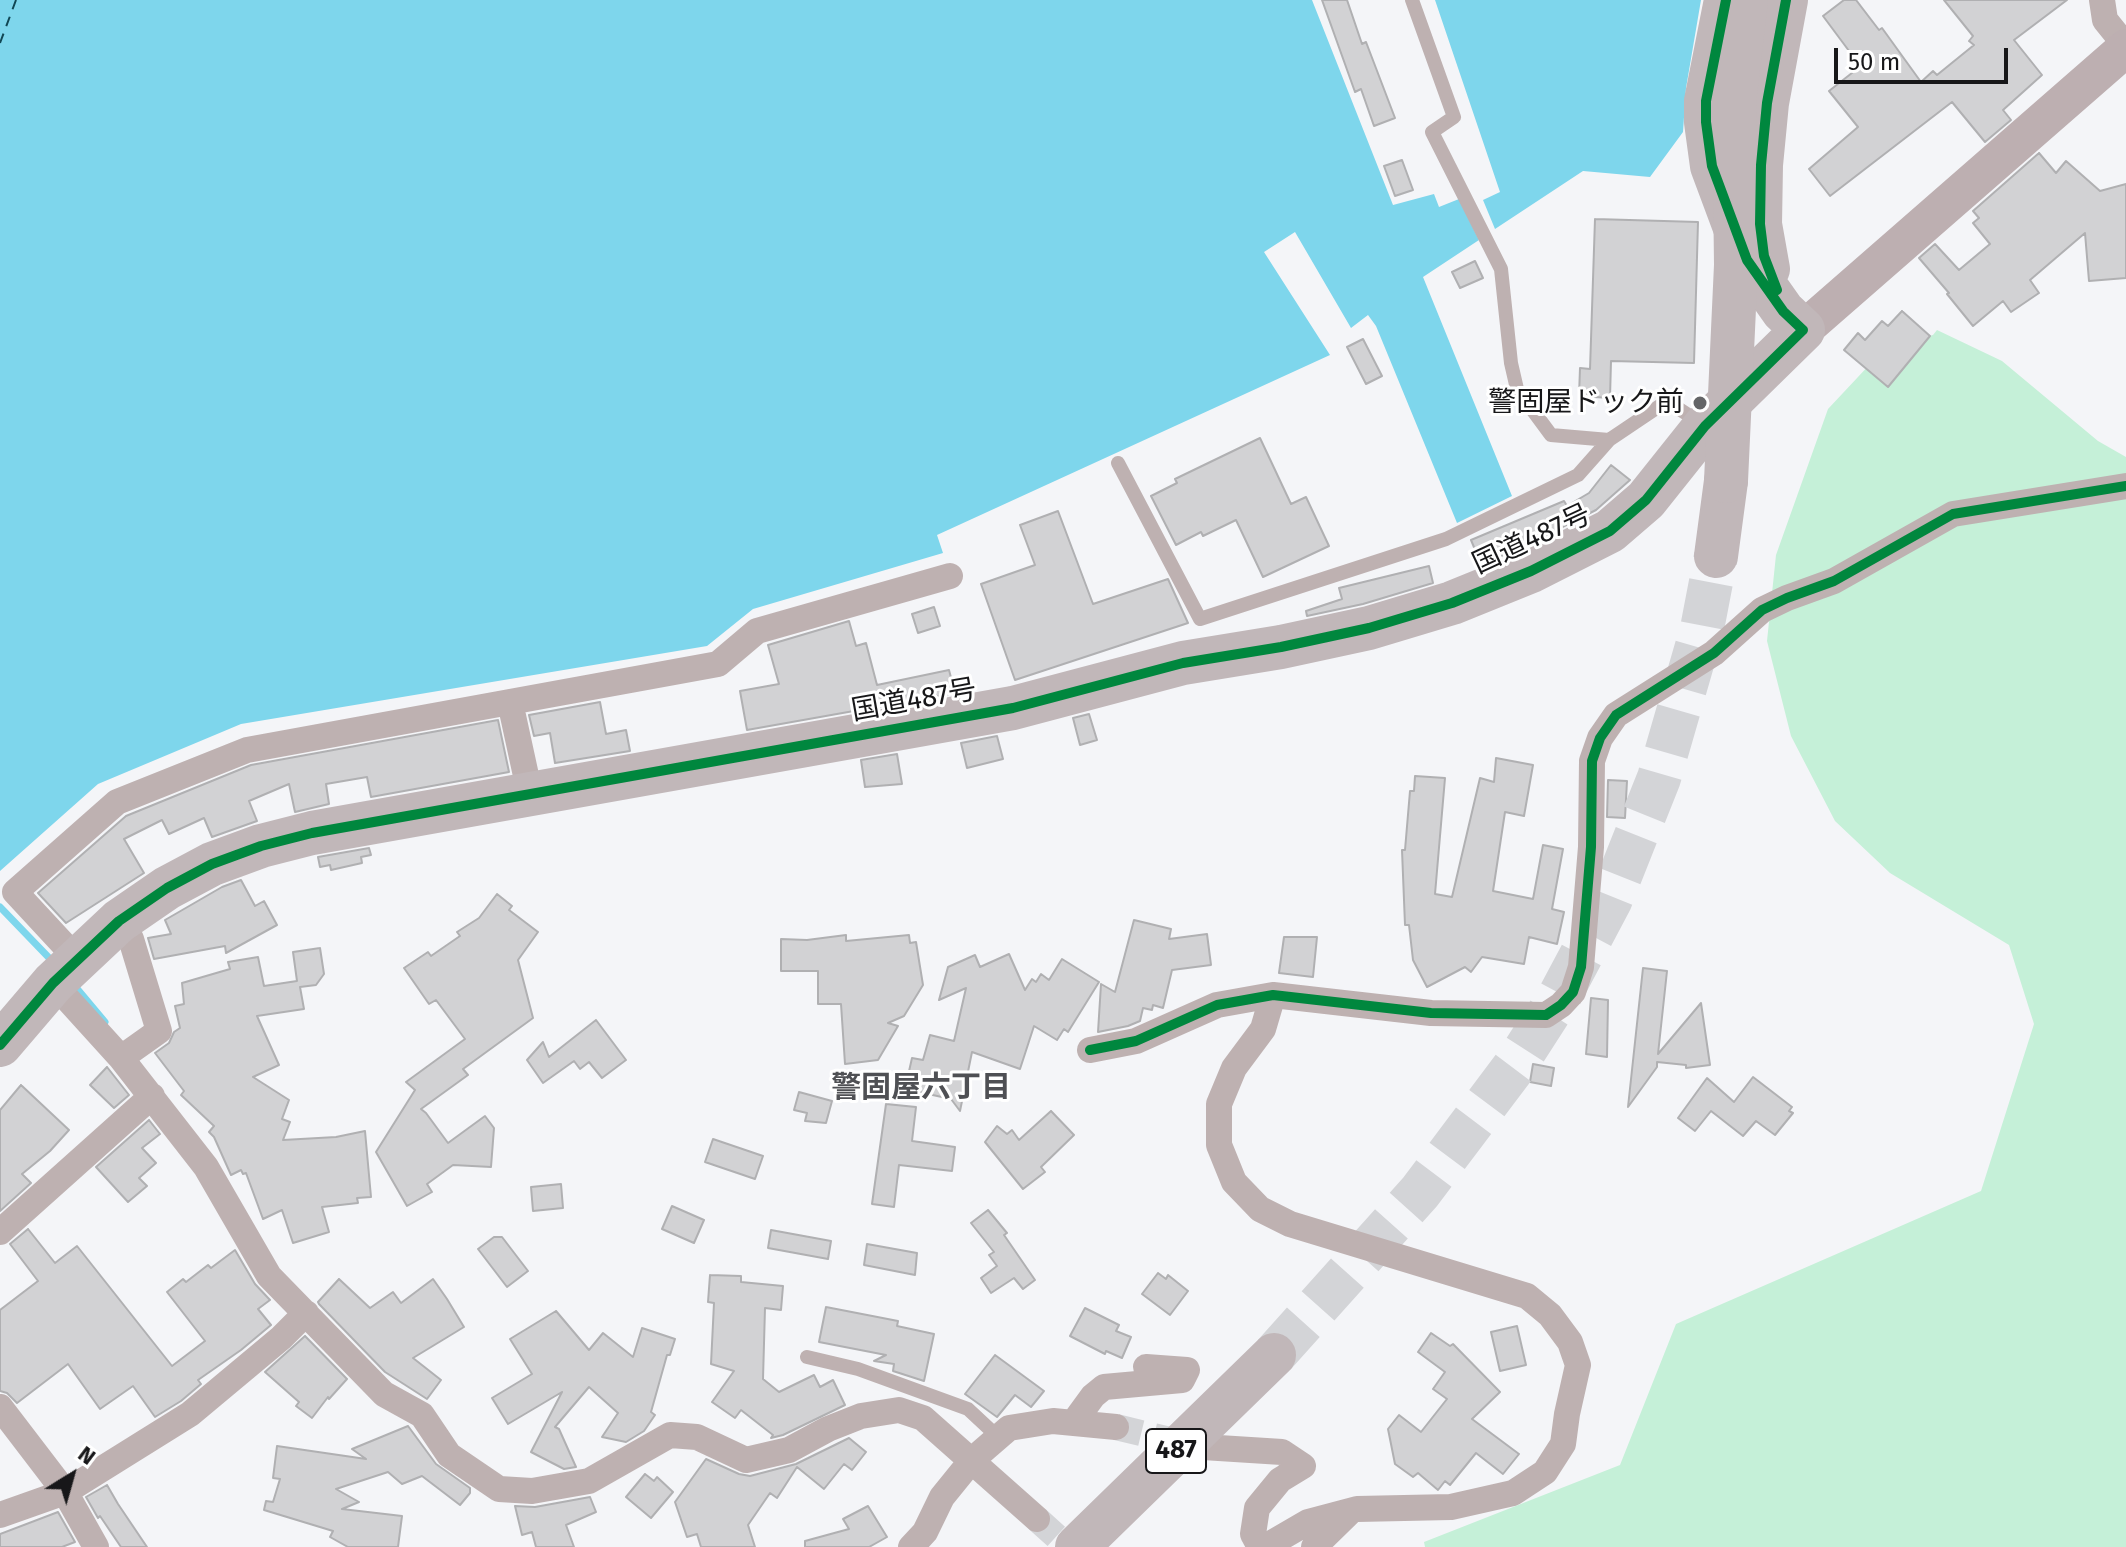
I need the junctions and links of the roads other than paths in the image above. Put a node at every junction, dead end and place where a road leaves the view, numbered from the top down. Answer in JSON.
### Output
{"nodes":[{"id":1,"x":1412,"y":0,"type":"edge"},
{"id":2,"x":1726,"y":0,"type":"edge"},
{"id":3,"x":1746,"y":0,"type":"edge"},
{"id":4,"x":1786,"y":0,"type":"edge"},
{"id":5,"x":2102,"y":0,"type":"edge"},
{"id":6,"x":2125,"y":51,"type":"edge"},
{"id":7,"x":1803,"y":330,"type":"junction"},
{"id":8,"x":1705,"y":426,"type":"junction"},
{"id":9,"x":1609,"y":440,"type":"junction"},
{"id":10,"x":1118,"y":463,"type":"dead end"},
{"id":11,"x":2126,"y":486,"type":"edge"},
{"id":12,"x":1716,"y":556,"type":"tunnel mouth"},
{"id":13,"x":950,"y":576,"type":"dead end"},
{"id":14,"x":510,"y":702,"type":"junction"},
{"id":15,"x":530,"y":794,"type":"junction"},
{"id":16,"x":119,"y":921,"type":"junction"},
{"id":17,"x":65,"y":972,"type":"junction"},
{"id":18,"x":1273,"y":995,"type":"junction"},
{"id":19,"x":0,"y":1045,"type":"edge"},
{"id":20,"x":1090,"y":1050,"type":"dead end"},
{"id":21,"x":121,"y":1058,"type":"junction"},
{"id":22,"x":152,"y":1096,"type":"junction"},
{"id":23,"x":0,"y":1232,"type":"edge"},
{"id":24,"x":306,"y":1313,"type":"junction"},
{"id":25,"x":1274,"y":1355,"type":"tunnel mouth"},
{"id":26,"x":807,"y":1357,"type":"dead end"},
{"id":27,"x":1146,"y":1367,"type":"dead end"},
{"id":28,"x":0,"y":1407,"type":"edge"},
{"id":29,"x":1074,"y":1422,"type":"junction"},
{"id":30,"x":1116,"y":1427,"type":"tunnel mouth"},
{"id":31,"x":998,"y":1437,"type":"junction"},
{"id":32,"x":1203,"y":1447,"type":"tunnel mouth"},
{"id":33,"x":972,"y":1460,"type":"junction"},
{"id":34,"x":65,"y":1492,"type":"junction"},
{"id":35,"x":1351,"y":1511,"type":"junction"},
{"id":36,"x":0,"y":1515,"type":"edge"},
{"id":37,"x":1037,"y":1519,"type":"tunnel mouth"},
{"id":38,"x":96,"y":1547,"type":"edge"},
{"id":39,"x":911,"y":1547,"type":"edge"},
{"id":40,"x":1077,"y":1547,"type":"edge"},
{"id":41,"x":1263,"y":1547,"type":"edge"},
{"id":42,"x":1314,"y":1547,"type":"edge"}],
"edges":[{"from":1,"to":9,"type":"lane"},
{"from":2,"to":7,"type":"highway"},
{"from":3,"to":12,"type":"highway","bridge":true},
{"from":4,"to":7,"type":"highway"},
{"from":5,"to":6,"type":"street"},
{"from":6,"to":7,"type":"street"},
{"from":7,"to":8,"type":"highway","name":"国道487号"},
{"from":8,"to":9,"type":"lane"},
{"from":8,"to":15,"type":"highway","name":"国道487号"},
{"from":9,"to":10,"type":"lane"},
{"from":11,"to":18,"type":"street"},
{"from":13,"to":14,"type":"street"},
{"from":14,"to":15,"type":"street"},
{"from":14,"to":17,"type":"street"},
{"from":15,"to":16,"type":"highway","name":"国道487号"},
{"from":16,"to":17,"type":"highway","name":"国道487号"},
{"from":16,"to":21,"type":"street"},
{"from":17,"to":19,"type":"highway","name":"国道487号"},
{"from":17,"to":21,"type":"street"},
{"from":18,"to":20,"type":"street"},
{"from":18,"to":35,"type":"street"},
{"from":21,"to":22,"type":"street"},
{"from":22,"to":23,"type":"street"},
{"from":22,"to":24,"type":"street"},
{"from":24,"to":33,"type":"street"},
{"from":24,"to":34,"type":"street"},
{"from":25,"to":40,"type":"highway","number":"487"},
{"from":26,"to":31,"type":"lane"},
{"from":27,"to":29,"type":"street"},
{"from":28,"to":34,"type":"street"},
{"from":29,"to":30,"type":"street"},
{"from":29,"to":31,"type":"street"},
{"from":31,"to":33,"type":"street"},
{"from":32,"to":41,"type":"street"},
{"from":33,"to":37,"type":"street"},
{"from":33,"to":39,"type":"street"},
{"from":34,"to":36,"type":"street"},
{"from":34,"to":38,"type":"street"},
{"from":35,"to":41,"type":"street"},
{"from":35,"to":42,"type":"street"}]}
